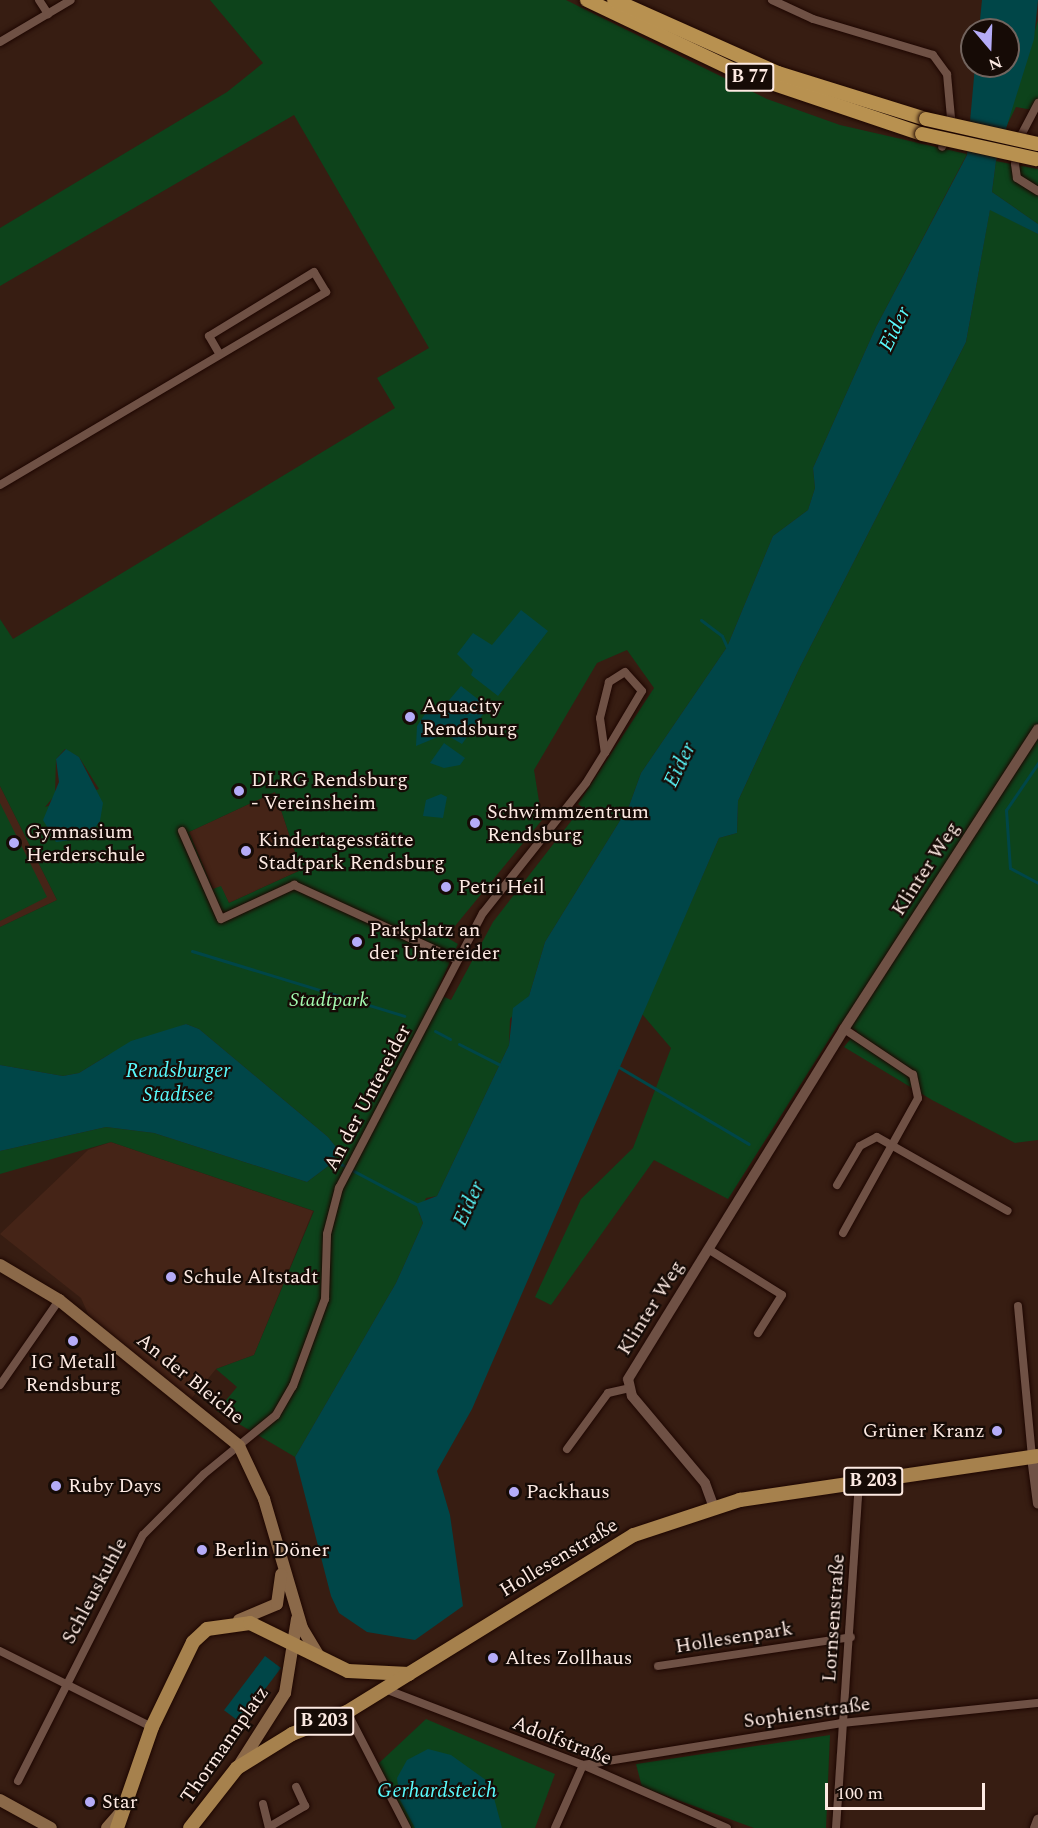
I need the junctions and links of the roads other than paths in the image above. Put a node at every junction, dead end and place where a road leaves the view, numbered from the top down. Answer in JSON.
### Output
{"nodes":[{"id":1,"x":39,"y":0,"type":"edge"},
{"id":2,"x":71,"y":0,"type":"edge"},
{"id":3,"x":587,"y":0,"type":"edge"},
{"id":4,"x":614,"y":0,"type":"edge"},
{"id":5,"x":772,"y":0,"type":"edge"},
{"id":6,"x":48,"y":14,"type":"junction"},
{"id":7,"x":0,"y":42,"type":"edge"},
{"id":8,"x":1038,"y":103,"type":"edge"},
{"id":9,"x":1038,"y":144,"type":"edge"},
{"id":10,"x":942,"y":147,"type":"dead end"},
{"id":11,"x":1037,"y":159,"type":"edge"},
{"id":12,"x":1038,"y":191,"type":"edge"},
{"id":13,"x":219,"y":353,"type":"junction"},
{"id":14,"x":0,"y":484,"type":"edge"},
{"id":15,"x":1038,"y":729,"type":"edge"},
{"id":16,"x":605,"y":753,"type":"junction"},
{"id":17,"x":182,"y":831,"type":"dead end"},
{"id":18,"x":456,"y":959,"type":"junction"},
{"id":19,"x":844,"y":1029,"type":"junction"},
{"id":20,"x":896,"y":1147,"type":"junction"},
{"id":21,"x":837,"y":1185,"type":"dead end"},
{"id":22,"x":1008,"y":1211,"type":"dead end"},
{"id":23,"x":843,"y":1233,"type":"dead end"},
{"id":24,"x":708,"y":1249,"type":"junction"},
{"id":25,"x":0,"y":1265,"type":"edge"},
{"id":26,"x":59,"y":1300,"type":"junction"},
{"id":27,"x":1018,"y":1306,"type":"dead end"},
{"id":28,"x":758,"y":1333,"type":"dead end"},
{"id":29,"x":0,"y":1385,"type":"edge"},
{"id":30,"x":629,"y":1388,"type":"junction"},
{"id":31,"x":239,"y":1446,"type":"junction"},
{"id":32,"x":567,"y":1449,"type":"dead end"},
{"id":33,"x":1035,"y":1457,"type":"edge"},
{"id":34,"x":859,"y":1483,"type":"junction"},
{"id":35,"x":1038,"y":1504,"type":"edge"},
{"id":36,"x":713,"y":1505,"type":"junction"},
{"id":37,"x":281,"y":1564,"type":"junction"},
{"id":38,"x":297,"y":1615,"type":"junction"},
{"id":39,"x":222,"y":1623,"type":"junction"},
{"id":40,"x":851,"y":1637,"type":"junction"},
{"id":41,"x":294,"y":1647,"type":"junction"},
{"id":42,"x":0,"y":1651,"type":"edge"},
{"id":43,"x":318,"y":1656,"type":"junction"},
{"id":44,"x":658,"y":1666,"type":"dead end"},
{"id":45,"x":411,"y":1674,"type":"junction"},
{"id":46,"x":64,"y":1684,"type":"junction"},
{"id":47,"x":385,"y":1689,"type":"junction"},
{"id":48,"x":1038,"y":1703,"type":"edge"},
{"id":49,"x":347,"y":1712,"type":"junction"},
{"id":50,"x":841,"y":1724,"type":"junction"},
{"id":51,"x":152,"y":1727,"type":"junction"},
{"id":52,"x":583,"y":1765,"type":"junction"},
{"id":53,"x":237,"y":1768,"type":"junction"},
{"id":54,"x":18,"y":1781,"type":"dead end"},
{"id":55,"x":296,"y":1787,"type":"dead end"},
{"id":56,"x":0,"y":1800,"type":"edge"},
{"id":57,"x":263,"y":1804,"type":"dead end"},
{"id":58,"x":125,"y":1807,"type":"junction"},
{"id":59,"x":1038,"y":1820,"type":"edge"},
{"id":60,"x":713,"y":1826,"type":"edge"},
{"id":61,"x":51,"y":1827,"type":"edge"},
{"id":62,"x":123,"y":1827,"type":"edge"},
{"id":63,"x":107,"y":1828,"type":"edge"},
{"id":64,"x":190,"y":1828,"type":"edge"},
{"id":65,"x":269,"y":1828,"type":"edge"},
{"id":66,"x":407,"y":1828,"type":"edge"},
{"id":67,"x":555,"y":1828,"type":"edge"},
{"id":68,"x":727,"y":1828,"type":"edge"},
{"id":69,"x":836,"y":1828,"type":"edge"},
{"id":70,"x":1035,"y":1828,"type":"edge"}],
"edges":[{"from":1,"to":6,"type":"street"},
{"from":2,"to":6,"type":"street"},
{"from":3,"to":11,"type":"highway","number":"B 77","bridge":true},
{"from":4,"to":9,"type":"highway","number":"B 77","bridge":true},
{"from":5,"to":10,"type":"street"},
{"from":6,"to":7,"type":"street"},
{"from":8,"to":12,"type":"street"},
{"from":13,"to":13,"type":"street"},
{"from":13,"to":14,"type":"street"},
{"from":15,"to":19,"type":"street","name":"Klinter Weg"},
{"from":16,"to":16,"type":"street","name":"An der Untereider"},
{"from":16,"to":18,"type":"street","name":"An der Untereider"},
{"from":17,"to":18,"type":"street"},
{"from":18,"to":31,"type":"street","name":"An der Untereider"},
{"from":19,"to":20,"type":"street"},
{"from":19,"to":24,"type":"street","name":"Klinter Weg"},
{"from":20,"to":21,"type":"street"},
{"from":20,"to":22,"type":"street"},
{"from":20,"to":23,"type":"street"},
{"from":24,"to":28,"type":"street","name":"Klinter Weg"},
{"from":24,"to":30,"type":"street","name":"Klinter Weg"},
{"from":25,"to":26,"type":"main road","name":"An der Bleiche"},
{"from":26,"to":29,"type":"street"},
{"from":26,"to":31,"type":"main road","name":"An der Bleiche"},
{"from":27,"to":33,"type":"street"},
{"from":30,"to":32,"type":"street","name":"Klinter Weg"},
{"from":30,"to":36,"type":"street","name":"Klinter Weg"},
{"from":31,"to":37,"type":"main road","name":"An der Bleiche"},
{"from":31,"to":46,"type":"street","name":"Schleuskuhle"},
{"from":33,"to":34,"type":"main road","name":"Hollesenstraße","number":"B 203"},
{"from":33,"to":35,"type":"street"},
{"from":34,"to":36,"type":"main road","name":"Hollesenstraße","number":"B 203"},
{"from":34,"to":40,"type":"street","name":"Lornsenstraße"},
{"from":36,"to":45,"type":"main road","name":"Hollesenstraße","number":"B 203"},
{"from":37,"to":38,"type":"main road","name":"An der Bleiche"},
{"from":37,"to":39,"type":"main road"},
{"from":38,"to":41,"type":"main road","name":"An der Bleiche"},
{"from":38,"to":43,"type":"main road"},
{"from":39,"to":41,"type":"main road"},
{"from":39,"to":51,"type":"main road"},
{"from":40,"to":44,"type":"street","name":"Hollesenpark"},
{"from":40,"to":50,"type":"street","name":"Lornsenstraße"},
{"from":41,"to":43,"type":"main road"},
{"from":41,"to":53,"type":"main road","name":"Thormannplatz"},
{"from":42,"to":46,"type":"street"},
{"from":43,"to":45,"type":"main road"},
{"from":45,"to":47,"type":"main road","number":"B 203"},
{"from":46,"to":51,"type":"street"},
{"from":46,"to":54,"type":"street","name":"Schleuskuhle"},
{"from":47,"to":49,"type":"main road","number":"B 203"},
{"from":47,"to":52,"type":"street","name":"Adolfstraße"},
{"from":48,"to":50,"type":"street","name":"Sophienstraße"},
{"from":49,"to":53,"type":"main road","number":"B 203"},
{"from":49,"to":66,"type":"street"},
{"from":50,"to":52,"type":"street","name":"Sophienstraße"},
{"from":50,"to":69,"type":"street","name":"Lornsenstraße"},
{"from":51,"to":58,"type":"main road"},
{"from":52,"to":60,"type":"street","name":"Adolfstraße"},
{"from":52,"to":67,"type":"street"},
{"from":53,"to":64,"type":"main road","name":"Thormannplatz","number":"B 203"},
{"from":55,"to":65,"type":"street"},
{"from":56,"to":61,"type":"main road"},
{"from":57,"to":65,"type":"street"},
{"from":58,"to":62,"type":"main road"},
{"from":58,"to":63,"type":"main road"},
{"from":59,"to":70,"type":"street"},
{"from":60,"to":68,"type":"street","name":"Adolfstraße"}]}
